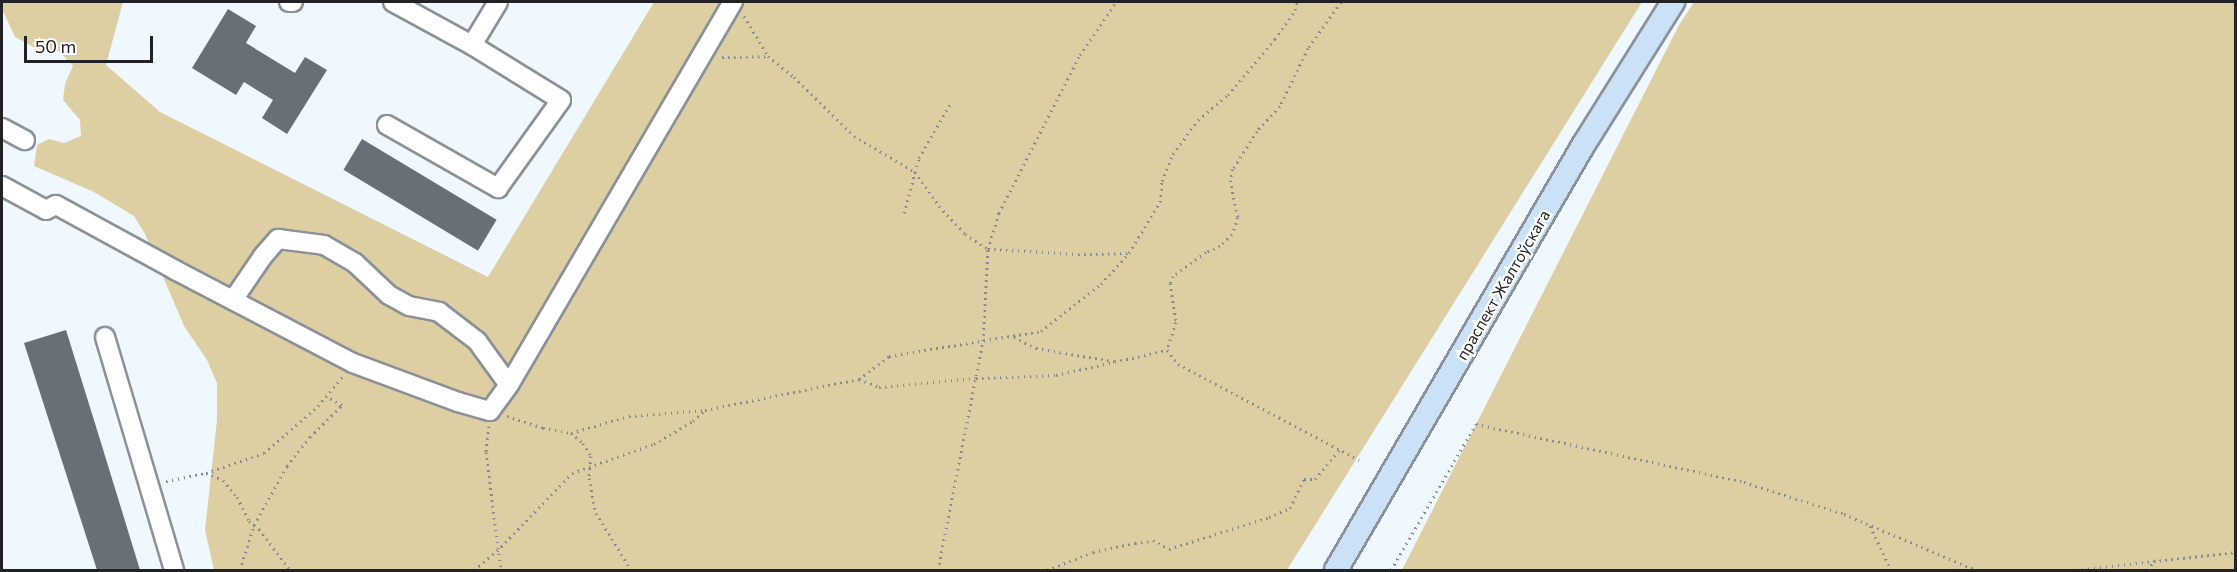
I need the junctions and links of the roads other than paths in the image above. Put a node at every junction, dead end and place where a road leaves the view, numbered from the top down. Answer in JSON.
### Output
{"nodes":[{"id":1,"x":393,"y":2,"type":"edge"},
{"id":2,"x":496,"y":2,"type":"edge"},
{"id":3,"x":1673,"y":2,"type":"edge"},
{"id":4,"x":736,"y":5,"type":"edge"},
{"id":5,"x":472,"y":45,"type":"junction"},
{"id":6,"x":387,"y":125,"type":"dead end"},
{"id":7,"x":2,"y":128,"type":"edge"},
{"id":8,"x":25,"y":140,"type":"dead end"},
{"id":9,"x":2,"y":186,"type":"edge"},
{"id":10,"x":233,"y":300,"type":"junction"},
{"id":11,"x":105,"y":337,"type":"dead end"},
{"id":12,"x":509,"y":385,"type":"junction"},
{"id":13,"x":174,"y":570,"type":"edge"},
{"id":14,"x":1336,"y":570,"type":"edge"}],
"edges":[{"from":1,"to":5,"type":"street"},
{"from":2,"to":5,"type":"street"},
{"from":3,"to":14,"type":"main road","name":"праспект Жалтоўскага"},
{"from":4,"to":12,"type":"street"},
{"from":5,"to":6,"type":"street"},
{"from":7,"to":8,"type":"street"},
{"from":9,"to":10,"type":"street"},
{"from":10,"to":12,"type":"street"},
{"from":10,"to":12,"type":"street"},
{"from":11,"to":13,"type":"street"}]}
